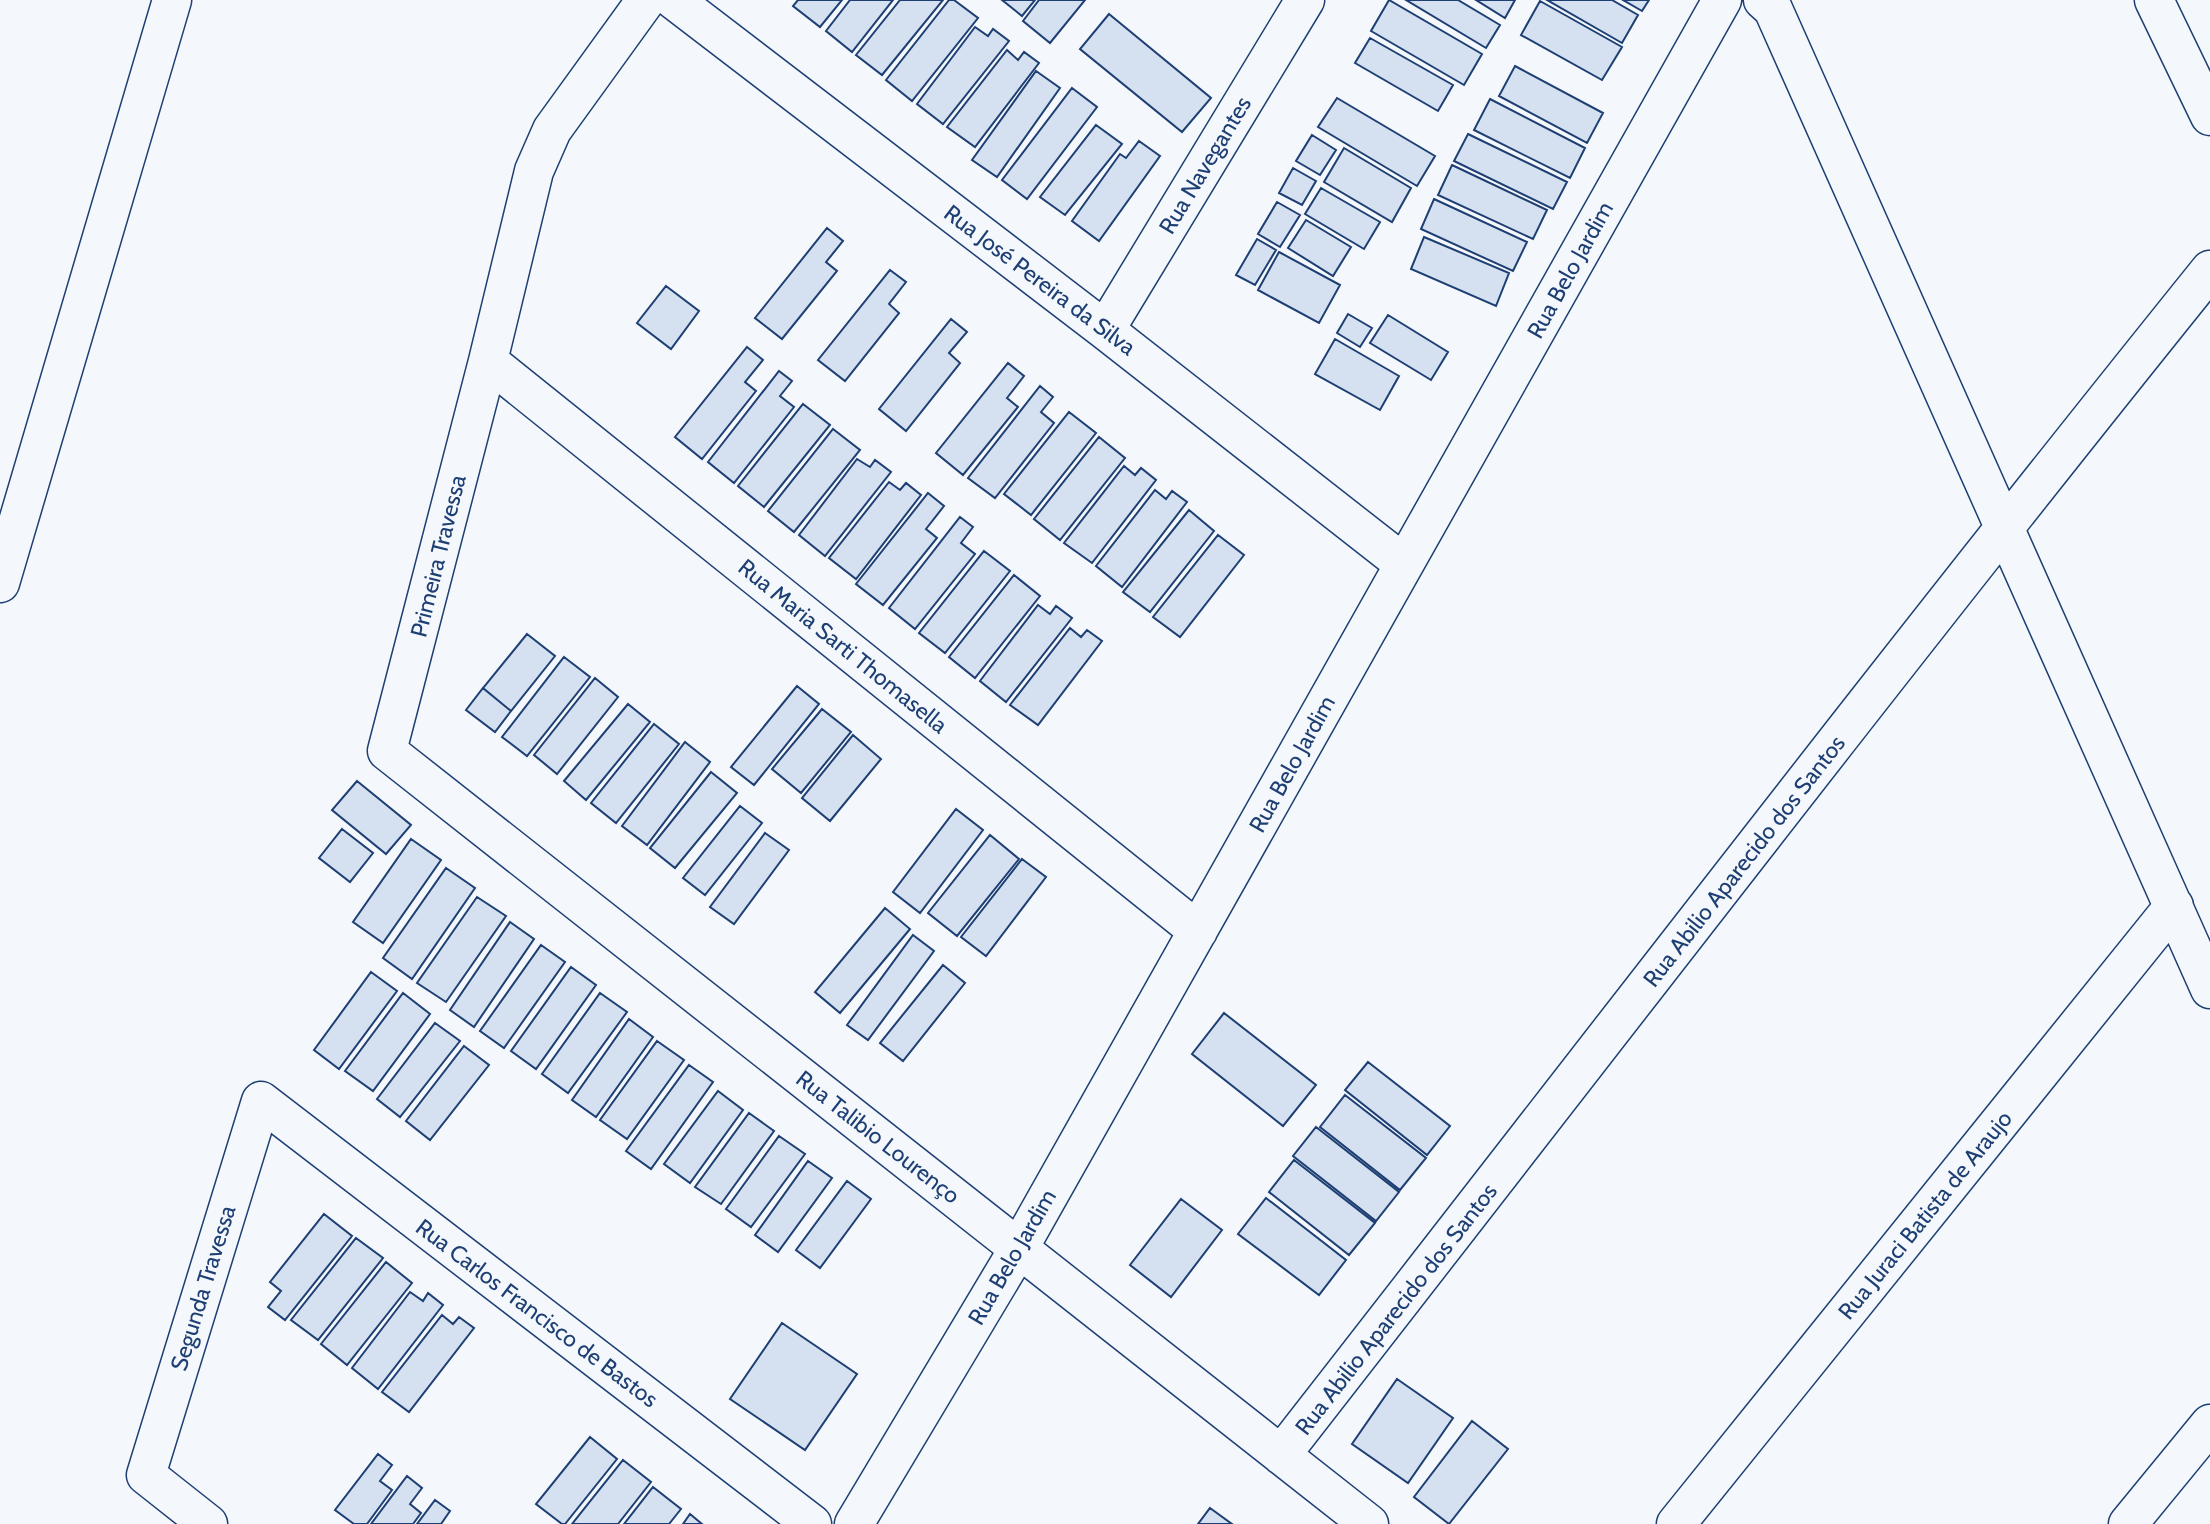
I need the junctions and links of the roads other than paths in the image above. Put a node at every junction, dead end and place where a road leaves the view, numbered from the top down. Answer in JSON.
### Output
{"nodes":[{"id":1,"x":172,"y":0,"type":"edge"},
{"id":2,"x":646,"y":0,"type":"edge"},
{"id":3,"x":674,"y":0,"type":"edge"},
{"id":4,"x":1722,"y":0,"type":"edge"},
{"id":5,"x":1763,"y":0,"type":"edge"},
{"id":6,"x":2154,"y":0,"type":"edge"},
{"id":7,"x":1291,"y":6,"type":"edge"},
{"id":8,"x":2210,"y":116,"type":"edge"},
{"id":9,"x":2210,"y":270,"type":"edge"},
{"id":10,"x":1105,"y":330,"type":"junction"},
{"id":11,"x":488,"y":361,"type":"junction"},
{"id":12,"x":2003,"y":526,"type":"junction"},
{"id":13,"x":1404,"y":564,"type":"junction"},
{"id":14,"x":0,"y":583,"type":"edge"},
{"id":15,"x":387,"y":751,"type":"joint"},
{"id":16,"x":2174,"y":906,"type":"junction"},
{"id":17,"x":1198,"y":931,"type":"junction"},
{"id":18,"x":2210,"y":989,"type":"edge"},
{"id":19,"x":261,"y":1101,"type":"joint"},
{"id":20,"x":1019,"y":1248,"type":"junction"},
{"id":21,"x":2210,"y":1424,"type":"edge"},
{"id":22,"x":1281,"y":1455,"type":"junction"},
{"id":23,"x":192,"y":1519,"type":"edge"},
{"id":24,"x":812,"y":1524,"type":"edge"},
{"id":25,"x":854,"y":1524,"type":"edge"},
{"id":26,"x":1369,"y":1524,"type":"edge"},
{"id":27,"x":1676,"y":1524,"type":"edge"},
{"id":28,"x":2128,"y":1524,"type":"edge"}],
"edges":[{"from":1,"to":14,"type":"street"},
{"from":2,"to":11,"type":"street","name":"Primeira Travessa"},
{"from":3,"to":10,"type":"street","name":"Rua José Pereira da Silva"},
{"from":4,"to":13,"type":"street","name":"Rua Belo Jardim"},
{"from":5,"to":12,"type":"street"},
{"from":6,"to":8,"type":"street"},
{"from":7,"to":10,"type":"street","name":"Rua Navegantes"},
{"from":9,"to":12,"type":"street","name":"Rua Abilio Aparecido dos Santos"},
{"from":10,"to":13,"type":"street","name":"Rua José Pereira da Silva"},
{"from":11,"to":15,"type":"street","name":"Primeira Travessa"},
{"from":11,"to":17,"type":"street","name":"Rua Maria Sarti Thomasella"},
{"from":12,"to":16,"type":"street"},
{"from":12,"to":22,"type":"street","name":"Rua Abilio Aparecido dos Santos"},
{"from":13,"to":17,"type":"street","name":"Rua Belo Jardim"},
{"from":15,"to":20,"type":"street","name":"Rua Talibio Lourenço"},
{"from":16,"to":18,"type":"street"},
{"from":16,"to":27,"type":"street","name":"Rua Juraci Batista de Araujo"},
{"from":17,"to":20,"type":"street","name":"Rua Belo Jardim"},
{"from":19,"to":23,"type":"street","name":"Segunda Travessa"},
{"from":19,"to":24,"type":"street","name":"Rua Carlos Francisco de Bastos"},
{"from":20,"to":22,"type":"street","name":"Rua Talibio Lourenço"},
{"from":20,"to":25,"type":"street","name":"Rua Belo Jardim"},
{"from":21,"to":28,"type":"street"},
{"from":22,"to":26,"type":"street","name":"Rua Talibio Lourenço"}]}
